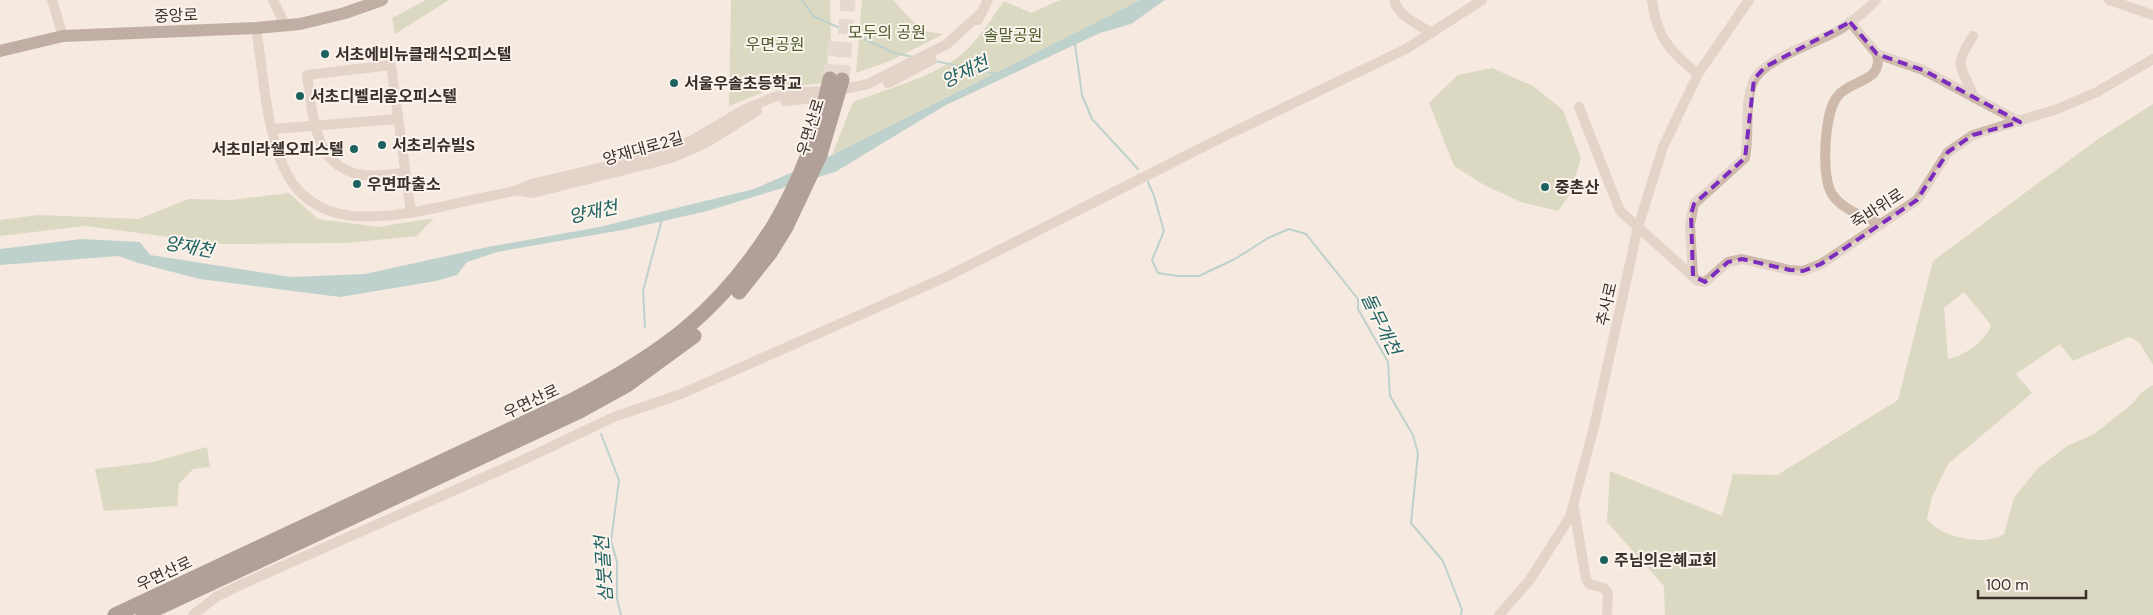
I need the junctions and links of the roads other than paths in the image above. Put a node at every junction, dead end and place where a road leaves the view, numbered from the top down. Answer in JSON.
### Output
{"nodes":[{"id":1,"x":52,"y":0,"type":"edge"},
{"id":2,"x":273,"y":0,"type":"edge"},
{"id":3,"x":382,"y":0,"type":"edge"},
{"id":4,"x":988,"y":0,"type":"edge"},
{"id":5,"x":1394,"y":0,"type":"edge"},
{"id":6,"x":1482,"y":0,"type":"edge"},
{"id":7,"x":1652,"y":0,"type":"edge"},
{"id":8,"x":1749,"y":0,"type":"edge"},
{"id":9,"x":1876,"y":0,"type":"edge"},
{"id":10,"x":2109,"y":0,"type":"edge"},
{"id":11,"x":2153,"y":15,"type":"edge"},
{"id":12,"x":1850,"y":22,"type":"junction"},
{"id":13,"x":285,"y":25,"type":"junction"},
{"id":14,"x":256,"y":28,"type":"junction"},
{"id":15,"x":1432,"y":33,"type":"junction"},
{"id":16,"x":63,"y":36,"type":"junction"},
{"id":17,"x":1974,"y":36,"type":"dead end"},
{"id":18,"x":0,"y":52,"type":"edge"},
{"id":19,"x":1877,"y":54,"type":"junction"},
{"id":20,"x":2153,"y":59,"type":"edge"},
{"id":21,"x":1698,"y":74,"type":"junction"},
{"id":22,"x":836,"y":79,"type":"tunnel mouth"},
{"id":23,"x":1974,"y":98,"type":"junction"},
{"id":24,"x":1579,"y":107,"type":"dead end"},
{"id":25,"x":398,"y":118,"type":"junction"},
{"id":26,"x":2020,"y":122,"type":"junction"},
{"id":27,"x":315,"y":126,"type":"junction"},
{"id":28,"x":272,"y":129,"type":"junction"},
{"id":29,"x":406,"y":173,"type":"junction"},
{"id":30,"x":411,"y":213,"type":"junction"},
{"id":31,"x":1881,"y":224,"type":"junction"},
{"id":32,"x":780,"y":227,"type":"junction"},
{"id":33,"x":1638,"y":228,"type":"junction"},
{"id":34,"x":1693,"y":276,"type":"junction"},
{"id":35,"x":1574,"y":505,"type":"junction"},
{"id":36,"x":115,"y":615,"type":"edge"},
{"id":37,"x":143,"y":615,"type":"edge"},
{"id":38,"x":193,"y":615,"type":"edge"},
{"id":39,"x":1499,"y":615,"type":"edge"},
{"id":40,"x":1606,"y":615,"type":"edge"}],
"edges":[{"from":1,"to":16,"type":"street"},
{"from":2,"to":13,"type":"street"},
{"from":3,"to":13,"type":"main road","name":"중앙로"},
{"from":4,"to":30,"type":"street","name":"양재대로2길"},
{"from":5,"to":15,"type":"street"},
{"from":6,"to":15,"type":"street"},
{"from":7,"to":21,"type":"street"},
{"from":8,"to":21,"type":"street","name":"추사로"},
{"from":9,"to":12,"type":"street"},
{"from":10,"to":11,"type":"street"},
{"from":12,"to":19,"type":"street"},
{"from":12,"to":34,"type":"street"},
{"from":13,"to":14,"type":"main road","name":"중앙로"},
{"from":14,"to":16,"type":"main road","name":"중앙로"},
{"from":14,"to":28,"type":"street","name":"양재대로2길"},
{"from":15,"to":38,"type":"street"},
{"from":16,"to":18,"type":"main road","name":"중앙로"},
{"from":17,"to":23,"type":"street"},
{"from":19,"to":23,"type":"street"},
{"from":19,"to":31,"type":"street"},
{"from":20,"to":26,"type":"street","name":"죽바위로"},
{"from":21,"to":33,"type":"street","name":"추사로"},
{"from":22,"to":32,"type":"highway","name":"우면산로","bridge":true},
{"from":23,"to":26,"type":"street"},
{"from":24,"to":33,"type":"street"},
{"from":25,"to":27,"type":"street"},
{"from":25,"to":27,"type":"street"},
{"from":25,"to":29,"type":"street"},
{"from":26,"to":31,"type":"street","name":"죽바위로"},
{"from":27,"to":28,"type":"street"},
{"from":27,"to":29,"type":"street"},
{"from":28,"to":30,"type":"street","name":"양재대로2길"},
{"from":29,"to":30,"type":"street"},
{"from":31,"to":34,"type":"street","name":"죽바위로"},
{"from":32,"to":36,"type":"highway","name":"우면산로"},
{"from":32,"to":37,"type":"highway","name":"우면산로"},
{"from":33,"to":34,"type":"street"},
{"from":33,"to":35,"type":"street","name":"추사로"},
{"from":35,"to":39,"type":"street","name":"추사로"},
{"from":35,"to":40,"type":"street"}]}
